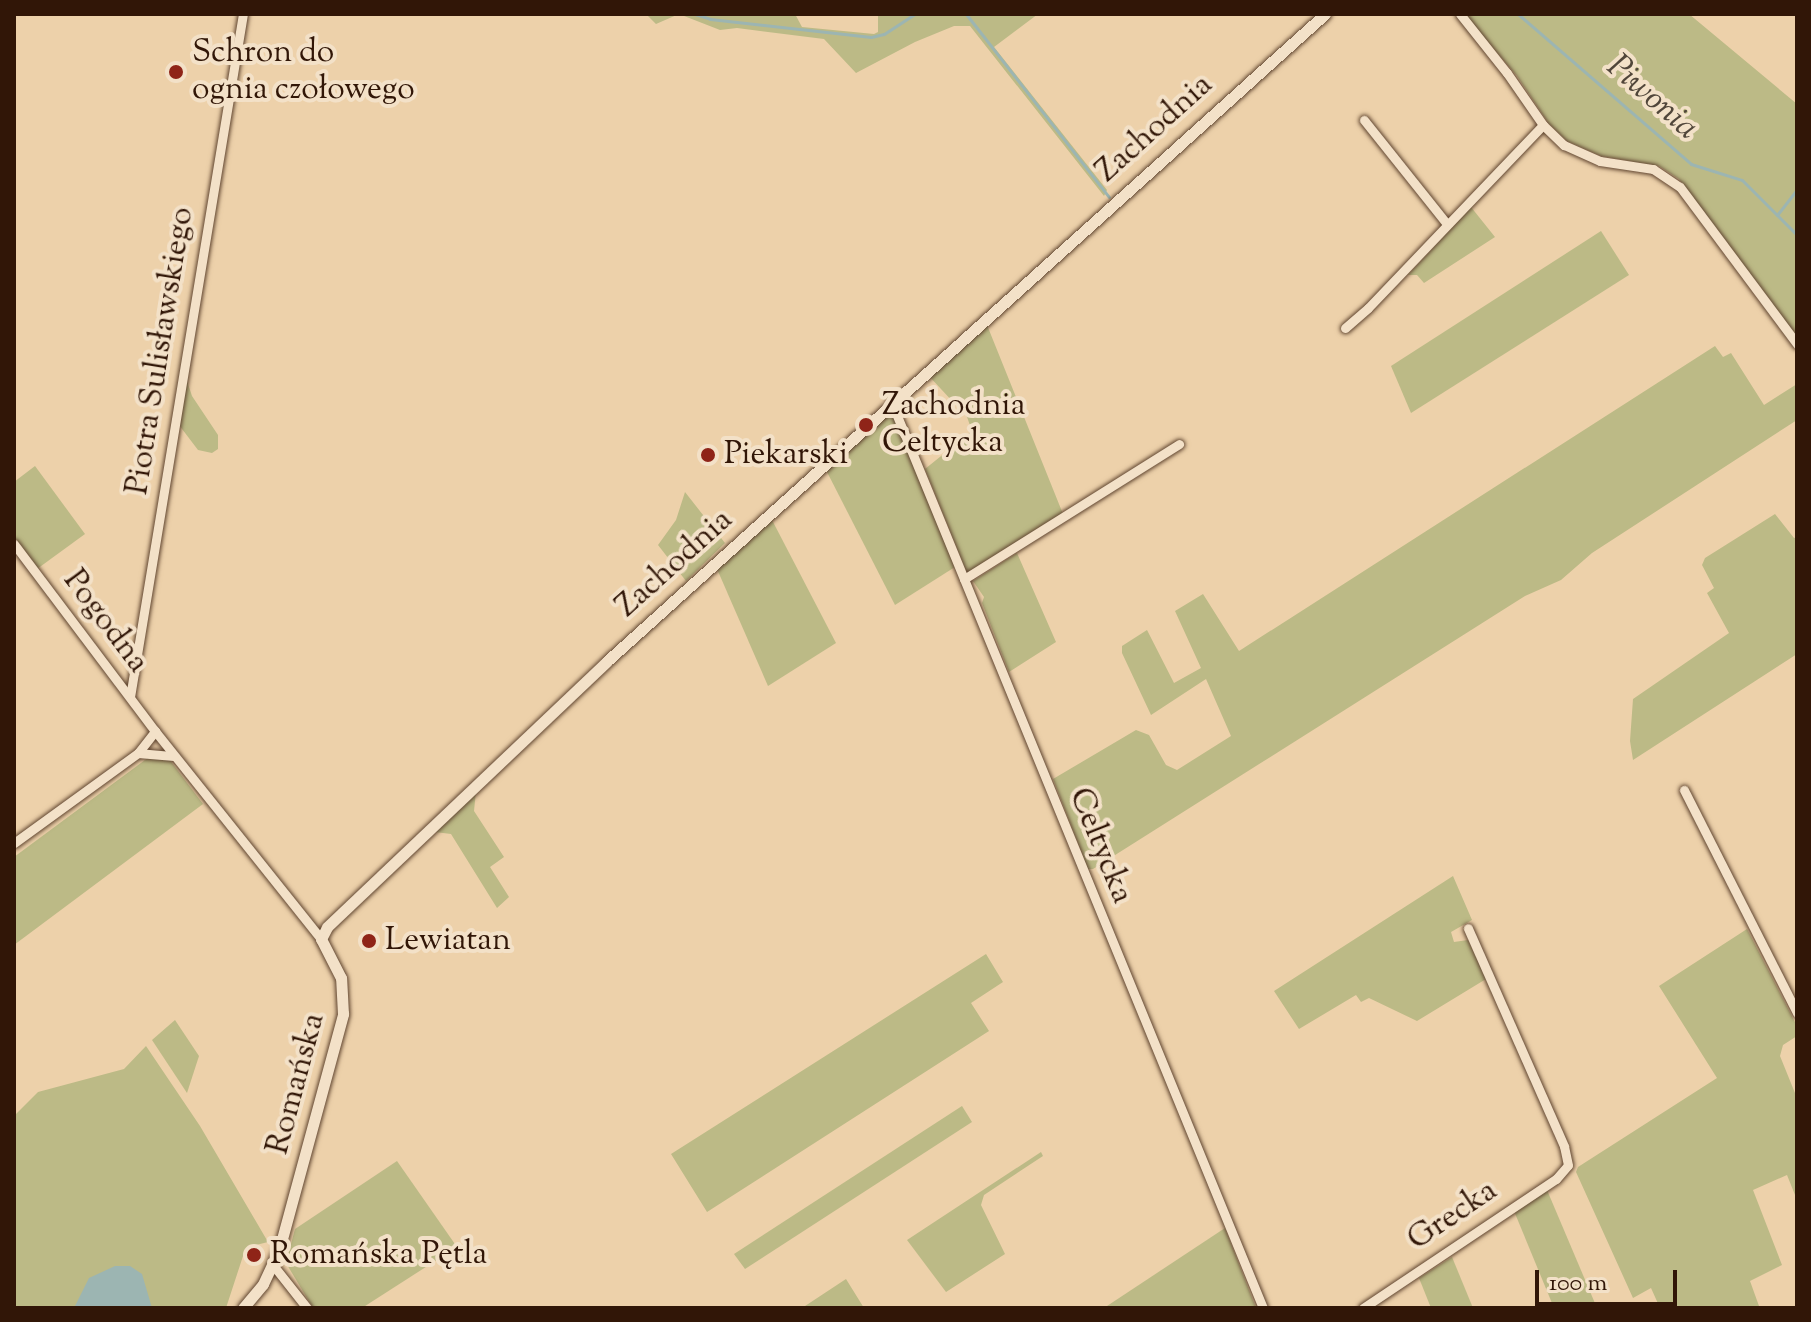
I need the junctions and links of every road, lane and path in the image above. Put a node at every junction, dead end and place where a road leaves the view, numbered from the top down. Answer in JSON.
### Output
{"nodes":[{"id":1,"x":243,"y":14,"type":"edge"},
{"id":2,"x":1325,"y":14,"type":"edge"},
{"id":3,"x":1460,"y":14,"type":"edge"},
{"id":4,"x":1364,"y":120,"type":"dead end"},
{"id":5,"x":1543,"y":125,"type":"junction"},
{"id":6,"x":1447,"y":224,"type":"junction"},
{"id":7,"x":1345,"y":328,"type":"dead end"},
{"id":8,"x":1797,"y":344,"type":"edge"},
{"id":9,"x":891,"y":401,"type":"junction"},
{"id":10,"x":1179,"y":444,"type":"dead end"},
{"id":11,"x":14,"y":544,"type":"edge"},
{"id":12,"x":964,"y":579,"type":"junction"},
{"id":13,"x":130,"y":697,"type":"junction"},
{"id":14,"x":155,"y":731,"type":"junction"},
{"id":15,"x":138,"y":753,"type":"junction"},
{"id":16,"x":176,"y":757,"type":"junction"},
{"id":17,"x":1684,"y":790,"type":"dead end"},
{"id":18,"x":14,"y":843,"type":"edge"},
{"id":19,"x":1468,"y":928,"type":"dead end"},
{"id":20,"x":321,"y":939,"type":"junction"},
{"id":21,"x":1797,"y":1013,"type":"edge"},
{"id":22,"x":273,"y":1265,"type":"junction"},
{"id":23,"x":243,"y":1308,"type":"edge"},
{"id":24,"x":307,"y":1308,"type":"edge"},
{"id":25,"x":1263,"y":1308,"type":"edge"},
{"id":26,"x":1363,"y":1308,"type":"edge"}],
"edges":[{"from":1,"to":13,"type":"street","name":"Piotra Sulisławskiego"},
{"from":2,"to":9,"type":"street","name":"Zachodnia"},
{"from":3,"to":5,"type":"street"},
{"from":4,"to":6,"type":"street"},
{"from":5,"to":6,"type":"street"},
{"from":5,"to":8,"type":"street"},
{"from":6,"to":7,"type":"street"},
{"from":9,"to":12,"type":"street","name":"Celtycka"},
{"from":9,"to":20,"type":"street","name":"Zachodnia"},
{"from":10,"to":12,"type":"street"},
{"from":11,"to":13,"type":"street","name":"Pogodna"},
{"from":12,"to":25,"type":"street","name":"Celtycka"},
{"from":13,"to":14,"type":"street","name":"Pogodna"},
{"from":14,"to":15,"type":"street"},
{"from":14,"to":16,"type":"street","name":"Romańska"},
{"from":15,"to":16,"type":"street"},
{"from":15,"to":18,"type":"street"},
{"from":16,"to":20,"type":"street","name":"Romańska"},
{"from":17,"to":21,"type":"street"},
{"from":19,"to":26,"type":"street","name":"Grecka"},
{"from":20,"to":22,"type":"street","name":"Romańska"},
{"from":22,"to":23,"type":"street","name":"Romańska"},
{"from":22,"to":24,"type":"street"}]}
